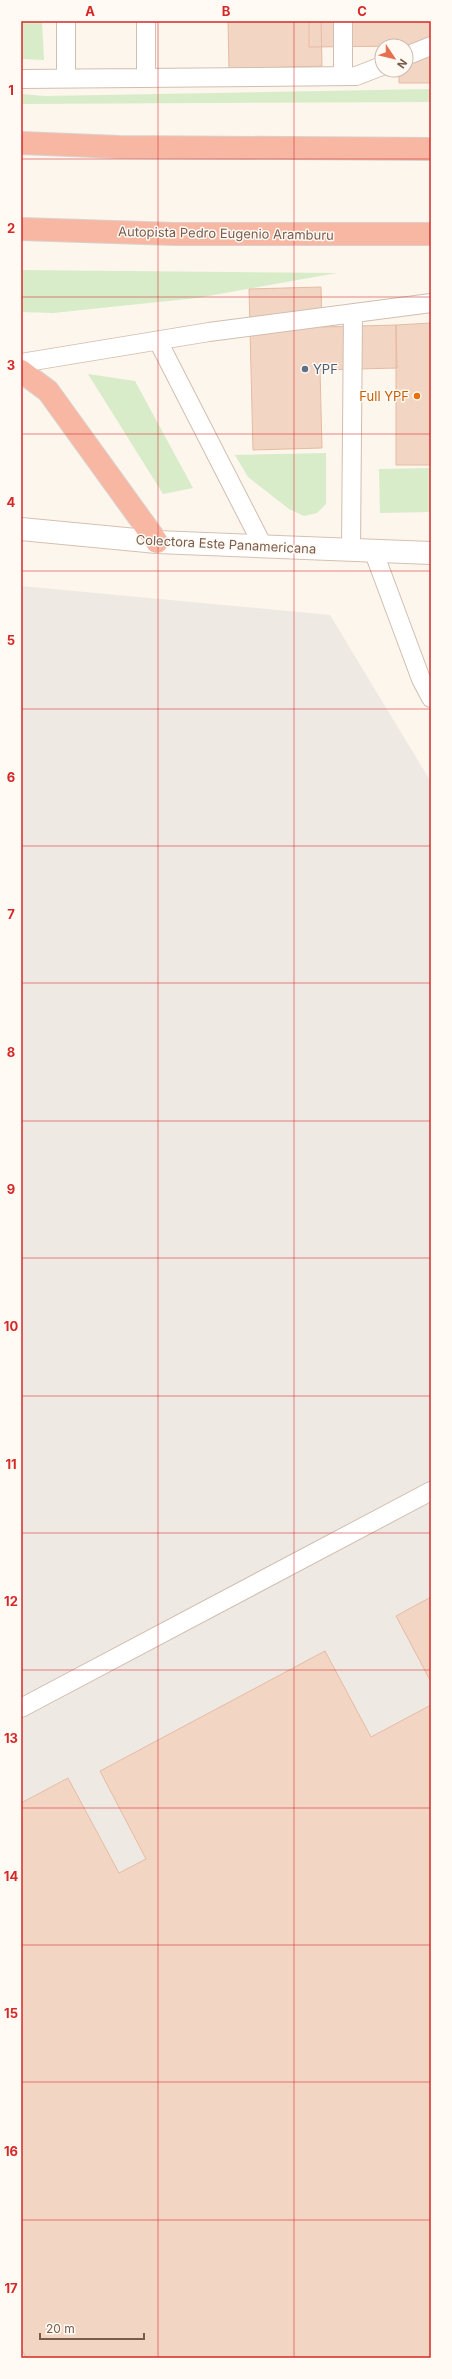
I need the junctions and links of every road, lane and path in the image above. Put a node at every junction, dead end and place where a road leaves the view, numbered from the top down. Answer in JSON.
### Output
{"nodes":[{"id":1,"x":66,"y":21,"type":"edge"},
{"id":2,"x":146,"y":21,"type":"edge"},
{"id":3,"x":343,"y":21,"type":"edge"},
{"id":4,"x":431,"y":46,"type":"edge"},
{"id":5,"x":414,"y":53,"type":"edge"},
{"id":6,"x":374,"y":69,"type":"edge"},
{"id":7,"x":343,"y":76,"type":"junction"},
{"id":8,"x":66,"y":78,"type":"junction"},
{"id":9,"x":146,"y":78,"type":"junction"},
{"id":10,"x":21,"y":79,"type":"edge"},
{"id":11,"x":21,"y":143,"type":"edge"},
{"id":12,"x":431,"y":149,"type":"edge"},
{"id":13,"x":21,"y":229,"type":"edge"},
{"id":14,"x":431,"y":234,"type":"edge"},
{"id":15,"x":431,"y":303,"type":"edge"},
{"id":16,"x":352,"y":313,"type":"junction"},
{"id":17,"x":158,"y":340,"type":"junction"},
{"id":18,"x":21,"y":363,"type":"edge"},
{"id":19,"x":21,"y":371,"type":"edge"},
{"id":20,"x":21,"y":529,"type":"edge"},
{"id":21,"x":157,"y":542,"type":"junction"},
{"id":22,"x":262,"y":546,"type":"junction"},
{"id":23,"x":351,"y":549,"type":"junction"},
{"id":24,"x":373,"y":550,"type":"junction"},
{"id":25,"x":431,"y":552,"type":"edge"},
{"id":26,"x":431,"y":698,"type":"edge"},
{"id":27,"x":431,"y":1491,"type":"edge"},
{"id":28,"x":21,"y":1708,"type":"edge"}],
"edges":[{"from":1,"to":8,"type":"lane"},
{"from":2,"to":9,"type":"lane"},
{"from":3,"to":7,"type":"lane"},
{"from":4,"to":5,"type":"lane"},
{"from":6,"to":7,"type":"lane"},
{"from":7,"to":9,"type":"lane"},
{"from":8,"to":9,"type":"lane"},
{"from":8,"to":10,"type":"lane"},
{"from":11,"to":12,"type":"highway"},
{"from":13,"to":14,"type":"highway","name":"Autopista Pedro Eugenio Aramburu"},
{"from":15,"to":16,"type":"lane"},
{"from":16,"to":17,"type":"lane"},
{"from":16,"to":23,"type":"lane"},
{"from":17,"to":18,"type":"lane"},
{"from":17,"to":22,"type":"lane"},
{"from":19,"to":21,"type":"highway"},
{"from":20,"to":21,"type":"street","name":"Colectora Este Panamericana"},
{"from":21,"to":22,"type":"street","name":"Colectora Este Panamericana"},
{"from":22,"to":23,"type":"street","name":"Colectora Este Panamericana"},
{"from":23,"to":24,"type":"street","name":"Colectora Este Panamericana"},
{"from":24,"to":25,"type":"street","name":"Colectora Este Panamericana"},
{"from":24,"to":26,"type":"lane"},
{"from":27,"to":28,"type":"lane"}]}
